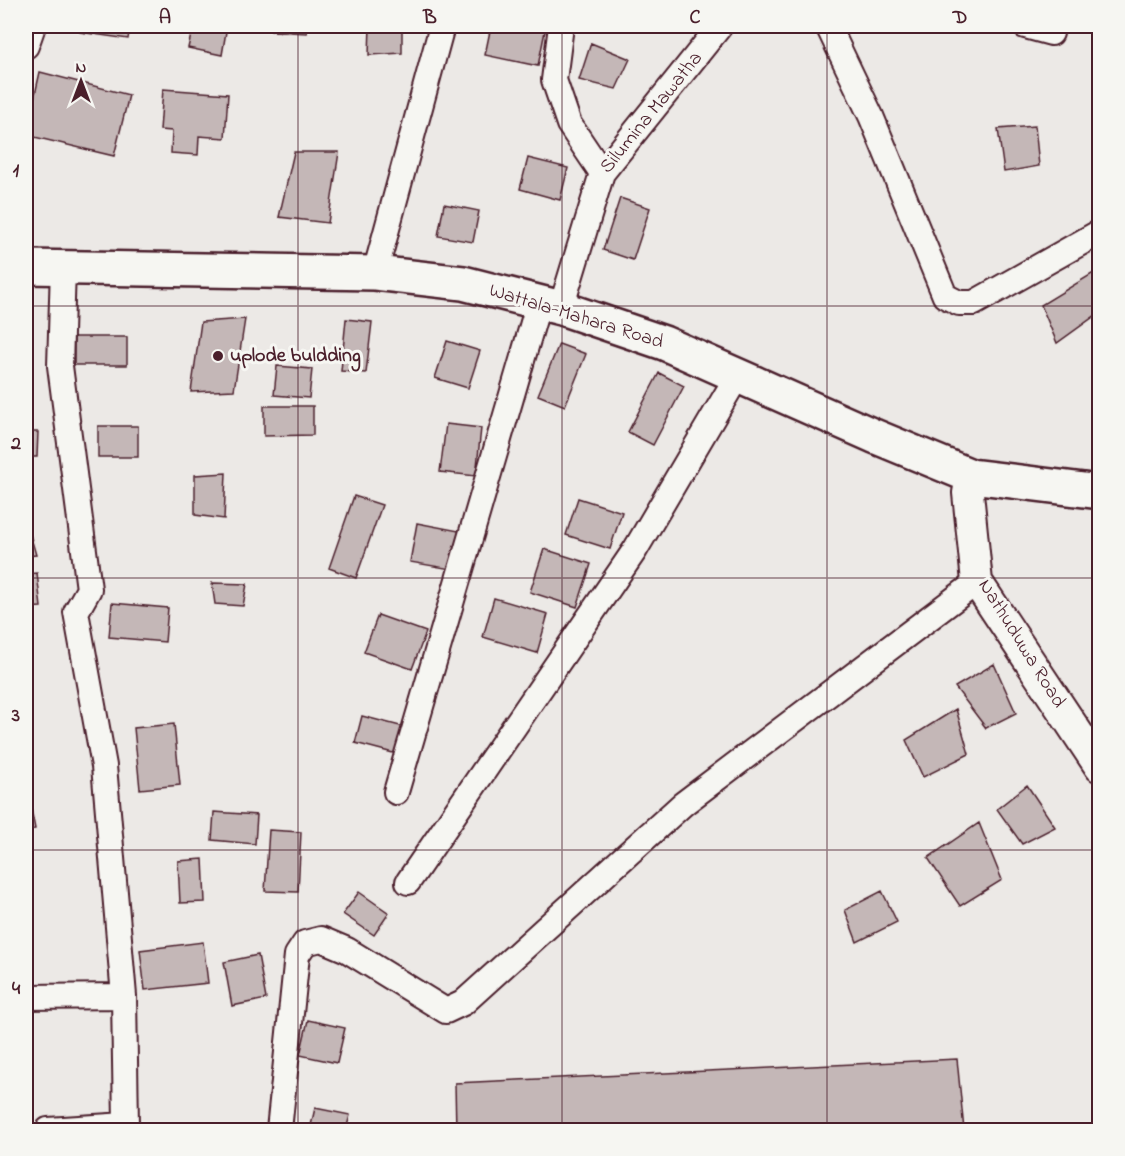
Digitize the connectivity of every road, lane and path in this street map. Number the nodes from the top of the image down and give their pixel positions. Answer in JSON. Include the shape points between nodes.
{"nodes":[{"id":1,"x":33,"y":26,"type":"edge"},
{"id":2,"x":442,"y":26,"type":"edge"},
{"id":3,"x":561,"y":26,"type":"edge"},
{"id":4,"x":720,"y":26,"type":"edge"},
{"id":5,"x":828,"y":26,"type":"edge"},
{"id":6,"x":1025,"y":26,"type":"edge"},
{"id":7,"x":1051,"y":33,"type":"dead end"},
{"id":8,"x":26,"y":46,"type":"edge"},
{"id":9,"x":602,"y":173,"type":"junction"},
{"id":10,"x":1100,"y":232,"type":"edge"},
{"id":11,"x":26,"y":267,"type":"edge"},
{"id":12,"x":63,"y":267,"type":"junction"},
{"id":13,"x":375,"y":273,"type":"junction"},
{"id":14,"x":550,"y":305,"type":"junction"},
{"id":15,"x":738,"y":375,"type":"junction"},
{"id":16,"x":971,"y":476,"type":"junction"},
{"id":17,"x":1100,"y":492,"type":"edge"},
{"id":18,"x":977,"y":582,"type":"junction"},
{"id":19,"x":1100,"y":767,"type":"edge"},
{"id":20,"x":396,"y":792,"type":"dead end"},
{"id":21,"x":408,"y":882,"type":"dead end"},
{"id":22,"x":124,"y":996,"type":"junction"},
{"id":23,"x":26,"y":997,"type":"edge"},
{"id":24,"x":48,"y":1131,"type":"edge"},
{"id":25,"x":279,"y":1131,"type":"edge"}],
"edges":[{"from":1,"to":8,"type":"street"},
{"from":2,"to":13,"type":"street"},
{"from":3,"to":9,"type":"street","via":[[554,80],[569,124]]},
{"from":4,"to":9,"type":"street","name":"Silumina Mawatha"},
{"from":5,"to":10,"type":"street","via":[[871,116],[945,296],[959,303],[974,303]]},
{"from":6,"to":7,"type":"street"},
{"from":9,"to":14,"type":"street","name":"Silumina Mawatha"},
{"from":11,"to":12,"type":"main road","name":"Wattala-Mahara Road"},
{"from":12,"to":13,"type":"main road","name":"Wattala-Mahara Road"},
{"from":12,"to":22,"type":"street","via":[[60,366],[89,589],[76,612],[104,765]]},
{"from":13,"to":14,"type":"main road","name":"Wattala-Mahara Road","via":[[463,283]]},
{"from":14,"to":15,"type":"main road","name":"Wattala-Mahara Road","via":[[664,343]]},
{"from":14,"to":20,"type":"street","name":"Silumina Mawatha"},
{"from":15,"to":16,"type":"main road","name":"Wattala-Mahara Road"},
{"from":15,"to":21,"type":"street","via":[[635,550]]},
{"from":16,"to":17,"type":"main road","name":"Wattala-Mahara Road"},
{"from":16,"to":18,"type":"street","name":"Nathuduwa Road","via":[[968,493]]},
{"from":18,"to":19,"type":"street","name":"Nathuduwa Road"},
{"from":18,"to":25,"type":"street","via":[[683,804],[463,1003],[446,1011],[347,950],[321,939],[305,943],[297,955]]},
{"from":22,"to":23,"type":"street"},
{"from":22,"to":24,"type":"street","via":[[126,1125]]}]}
